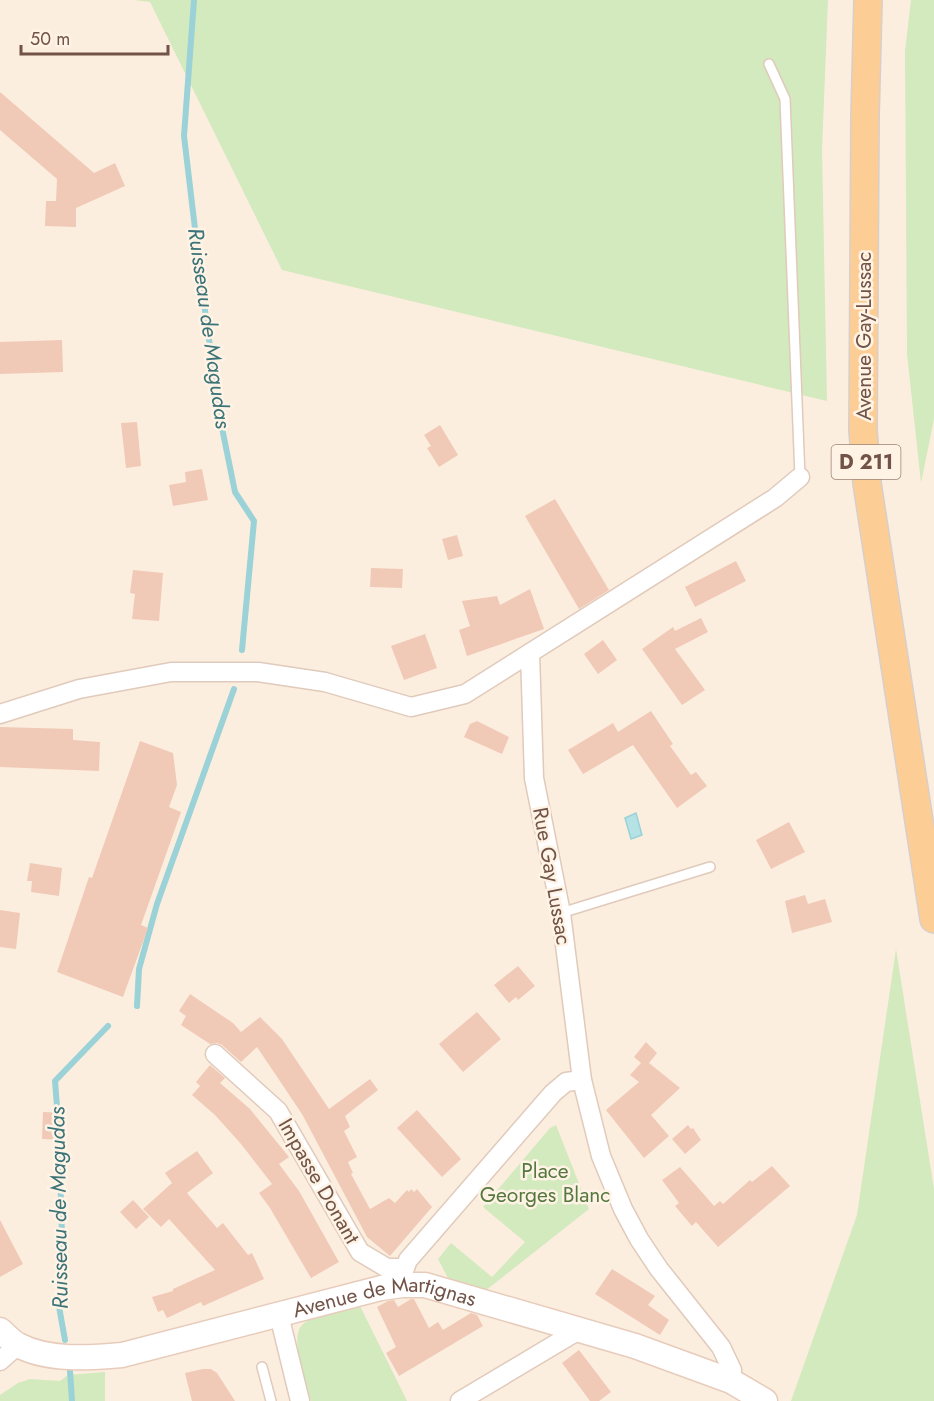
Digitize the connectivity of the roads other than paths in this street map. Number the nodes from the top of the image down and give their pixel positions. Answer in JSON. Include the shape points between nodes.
{"nodes":[{"id":1,"x":868,"y":0,"type":"edge"},
{"id":2,"x":769,"y":64,"type":"dead end"},
{"id":3,"x":800,"y":477,"type":"joint"},
{"id":4,"x":530,"y":653,"type":"junction"},
{"id":5,"x":0,"y":714,"type":"edge"},
{"id":6,"x":710,"y":867,"type":"dead end"},
{"id":7,"x":561,"y":913,"type":"junction"},
{"id":8,"x":934,"y":919,"type":"edge"},
{"id":9,"x":215,"y":1054,"type":"dead end"},
{"id":10,"x":582,"y":1080,"type":"junction"},
{"id":11,"x":403,"y":1276,"type":"junction"},
{"id":12,"x":279,"y":1315,"type":"junction"},
{"id":13,"x":0,"y":1330,"type":"edge"},
{"id":14,"x":579,"y":1330,"type":"junction"},
{"id":15,"x":9,"y":1353,"type":"edge"},
{"id":16,"x":262,"y":1367,"type":"dead end"},
{"id":17,"x":731,"y":1381,"type":"junction"},
{"id":18,"x":271,"y":1401,"type":"edge"},
{"id":19,"x":300,"y":1401,"type":"edge"},
{"id":20,"x":460,"y":1401,"type":"edge"},
{"id":21,"x":765,"y":1401,"type":"edge"}],
"edges":[{"from":1,"to":8,"type":"main road","name":"Avenue Gay-Lussac","number":"D 211","via":[[863,430],[867,483]]},
{"from":2,"to":3,"type":"lane","via":[[785,99]]},
{"from":3,"to":4,"type":"street","via":[[775,498]]},
{"from":4,"to":5,"type":"street","via":[[465,694],[411,707],[314,680],[258,672],[171,672],[79,689]]},
{"from":4,"to":7,"type":"street","name":"Rue Gay Lussac","via":[[534,778]]},
{"from":6,"to":7,"type":"lane"},
{"from":7,"to":10,"type":"street","name":"Rue Gay Lussac"},
{"from":9,"to":11,"type":"street","name":"Impasse Donant","via":[[278,1111],[360,1252]]},
{"from":10,"to":11,"type":"street","via":[[566,1082],[553,1093],[408,1260]]},
{"from":10,"to":17,"type":"street","name":"Rue Gay Lussac","via":[[601,1156],[623,1209],[658,1269],[721,1347],[732,1370]]},
{"from":11,"to":12,"type":"street","name":"Avenue de Martignas","via":[[381,1288]]},
{"from":11,"to":14,"type":"street","name":"Avenue de Martignas"},
{"from":12,"to":15,"type":"street","name":"Avenue de Martignas","via":[[122,1355],[82,1359]]},
{"from":12,"to":19,"type":"street"},
{"from":13,"to":15,"type":"street","name":"Avenue de Martignas"},
{"from":14,"to":17,"type":"street","name":"Avenue de Martignas"},
{"from":14,"to":20,"type":"street"},
{"from":16,"to":18,"type":"lane"},
{"from":17,"to":21,"type":"street","name":"Avenue de Martignas"}]}
